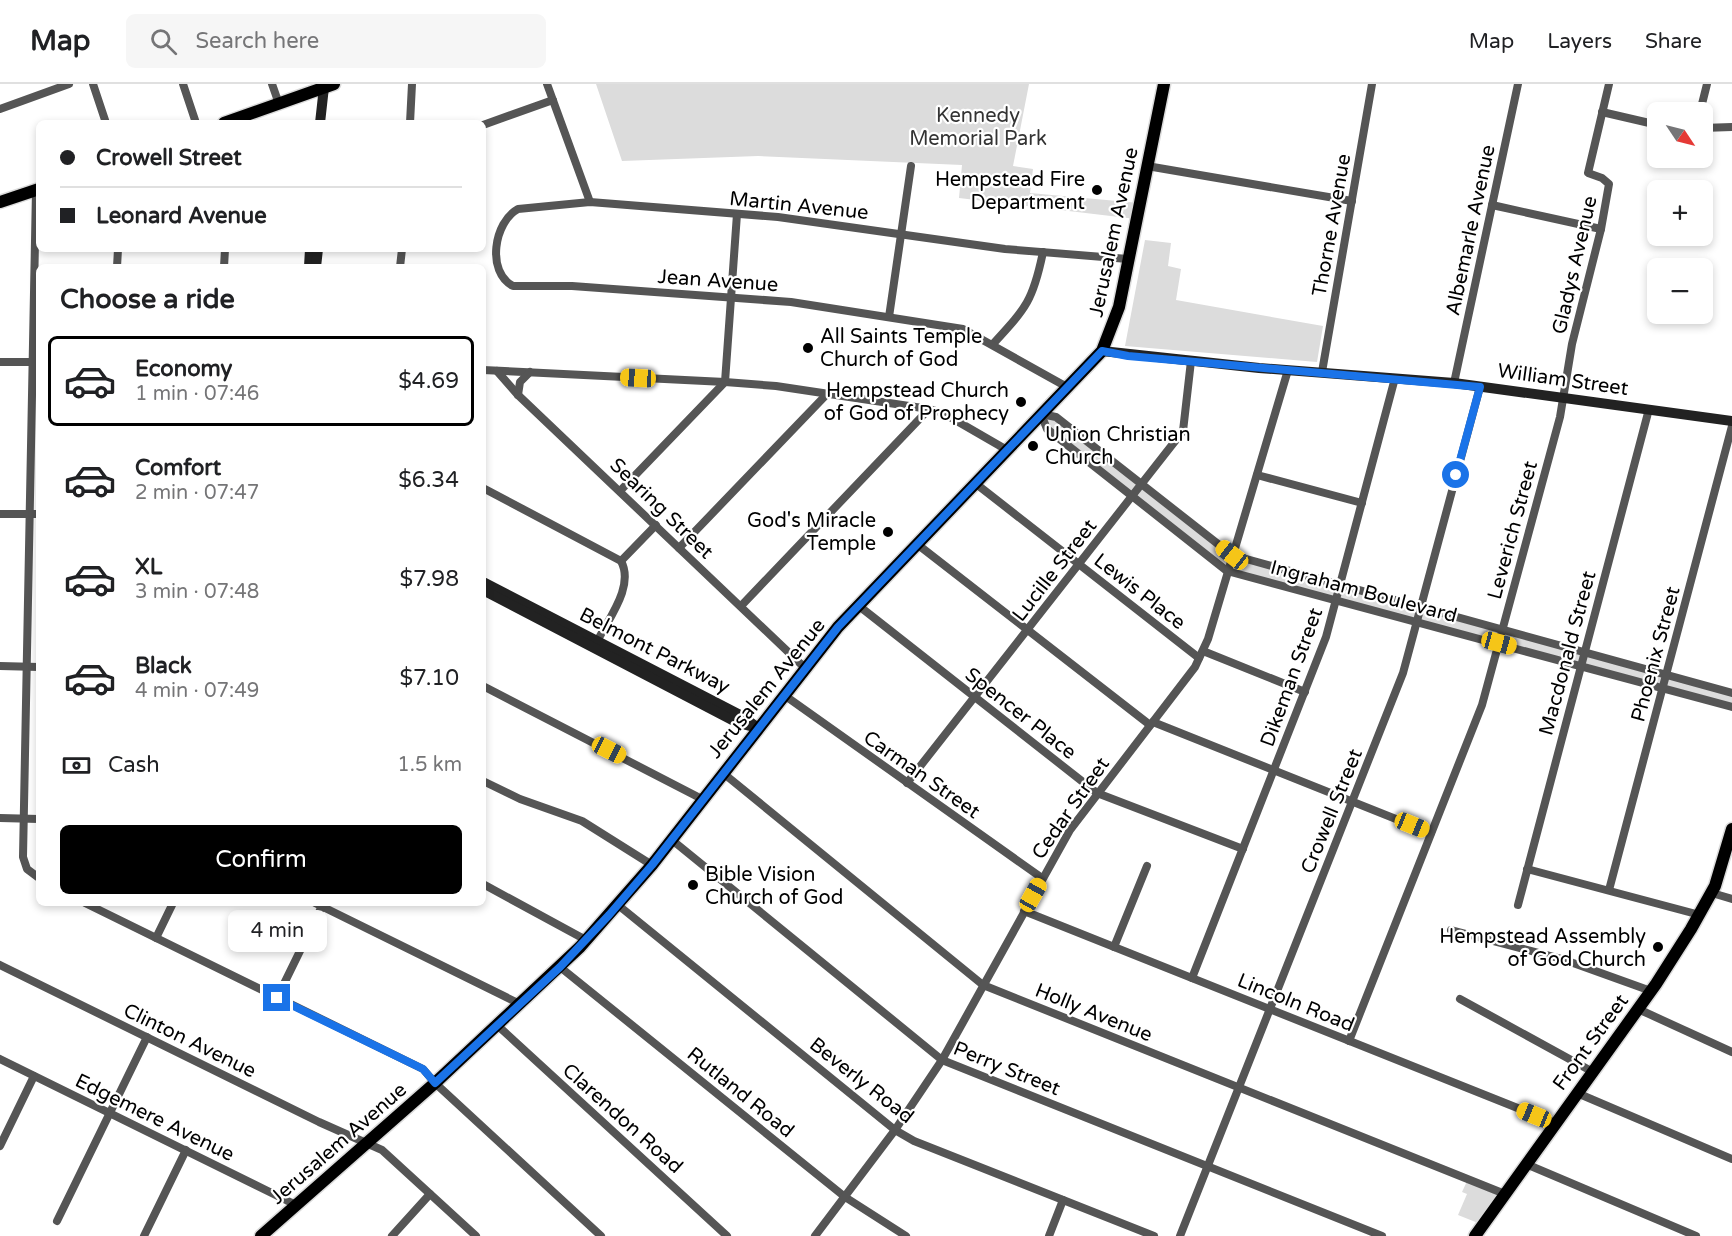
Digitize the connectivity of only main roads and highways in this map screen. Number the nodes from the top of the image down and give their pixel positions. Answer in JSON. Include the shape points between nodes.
{"nodes":[{"id":1,"x":1164,"y":84,"type":"edge"},
{"id":2,"x":329,"y":86,"type":"edge"},
{"id":3,"x":235,"y":120,"type":"edge"},
{"id":4,"x":36,"y":189,"type":"edge"},
{"id":5,"x":0,"y":202,"type":"edge"},
{"id":6,"x":1732,"y":829,"type":"edge"},
{"id":7,"x":261,"y":1236,"type":"edge"},
{"id":8,"x":1475,"y":1236,"type":"edge"}],
"edges":[{"from":1,"to":7,"type":"main road","name":"Jerusalem Avenue","via":[[1119,307],[1102,351],[859,606],[784,695],[652,865],[586,940],[435,1083]]},
{"from":2,"to":3,"type":"main road"},
{"from":4,"to":5,"type":"main road"},
{"from":6,"to":8,"type":"main road","name":"Front Street","via":[[1712,893],[1700,915],[1651,991]]}]}
